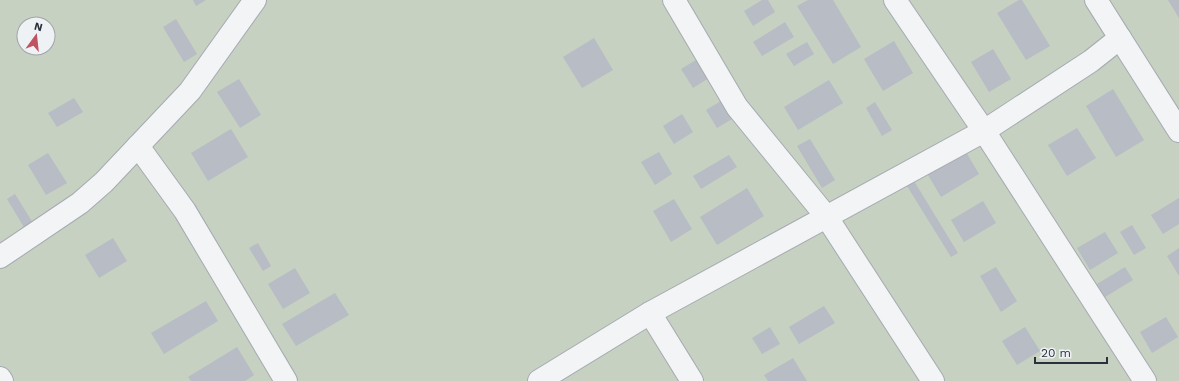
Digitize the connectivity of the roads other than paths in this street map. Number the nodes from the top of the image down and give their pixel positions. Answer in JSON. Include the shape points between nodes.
{"nodes":[{"id":1,"x":255,"y":0,"type":"edge"},
{"id":2,"x":674,"y":0,"type":"edge"},
{"id":3,"x":895,"y":0,"type":"edge"},
{"id":4,"x":1096,"y":0,"type":"edge"},
{"id":5,"x":1120,"y":38,"type":"junction"},
{"id":6,"x":984,"y":131,"type":"junction"},
{"id":7,"x":1179,"y":131,"type":"edge"},
{"id":8,"x":138,"y":146,"type":"junction"},
{"id":9,"x":826,"y":216,"type":"junction"},
{"id":10,"x":0,"y":257,"type":"edge"},
{"id":11,"x":650,"y":313,"type":"junction"},
{"id":12,"x":0,"y":378,"type":"edge"},
{"id":13,"x":2,"y":381,"type":"edge"},
{"id":14,"x":286,"y":381,"type":"edge"},
{"id":15,"x":539,"y":381,"type":"edge"},
{"id":16,"x":692,"y":381,"type":"edge"},
{"id":17,"x":933,"y":381,"type":"edge"},
{"id":18,"x":1145,"y":381,"type":"edge"}],
"edges":[{"from":1,"to":8,"type":"street","via":[[190,91]]},
{"from":2,"to":9,"type":"street","via":[[737,107]]},
{"from":3,"to":6,"type":"street"},
{"from":4,"to":5,"type":"street"},
{"from":5,"to":6,"type":"street","via":[[1091,61]]},
{"from":5,"to":7,"type":"street"},
{"from":6,"to":9,"type":"street"},
{"from":6,"to":18,"type":"street"},
{"from":8,"to":10,"type":"street","via":[[80,203]]},
{"from":8,"to":14,"type":"street","via":[[184,211]]},
{"from":9,"to":11,"type":"street"},
{"from":9,"to":17,"type":"street"},
{"from":11,"to":15,"type":"street"},
{"from":11,"to":16,"type":"street"},
{"from":12,"to":13,"type":"street"}]}
